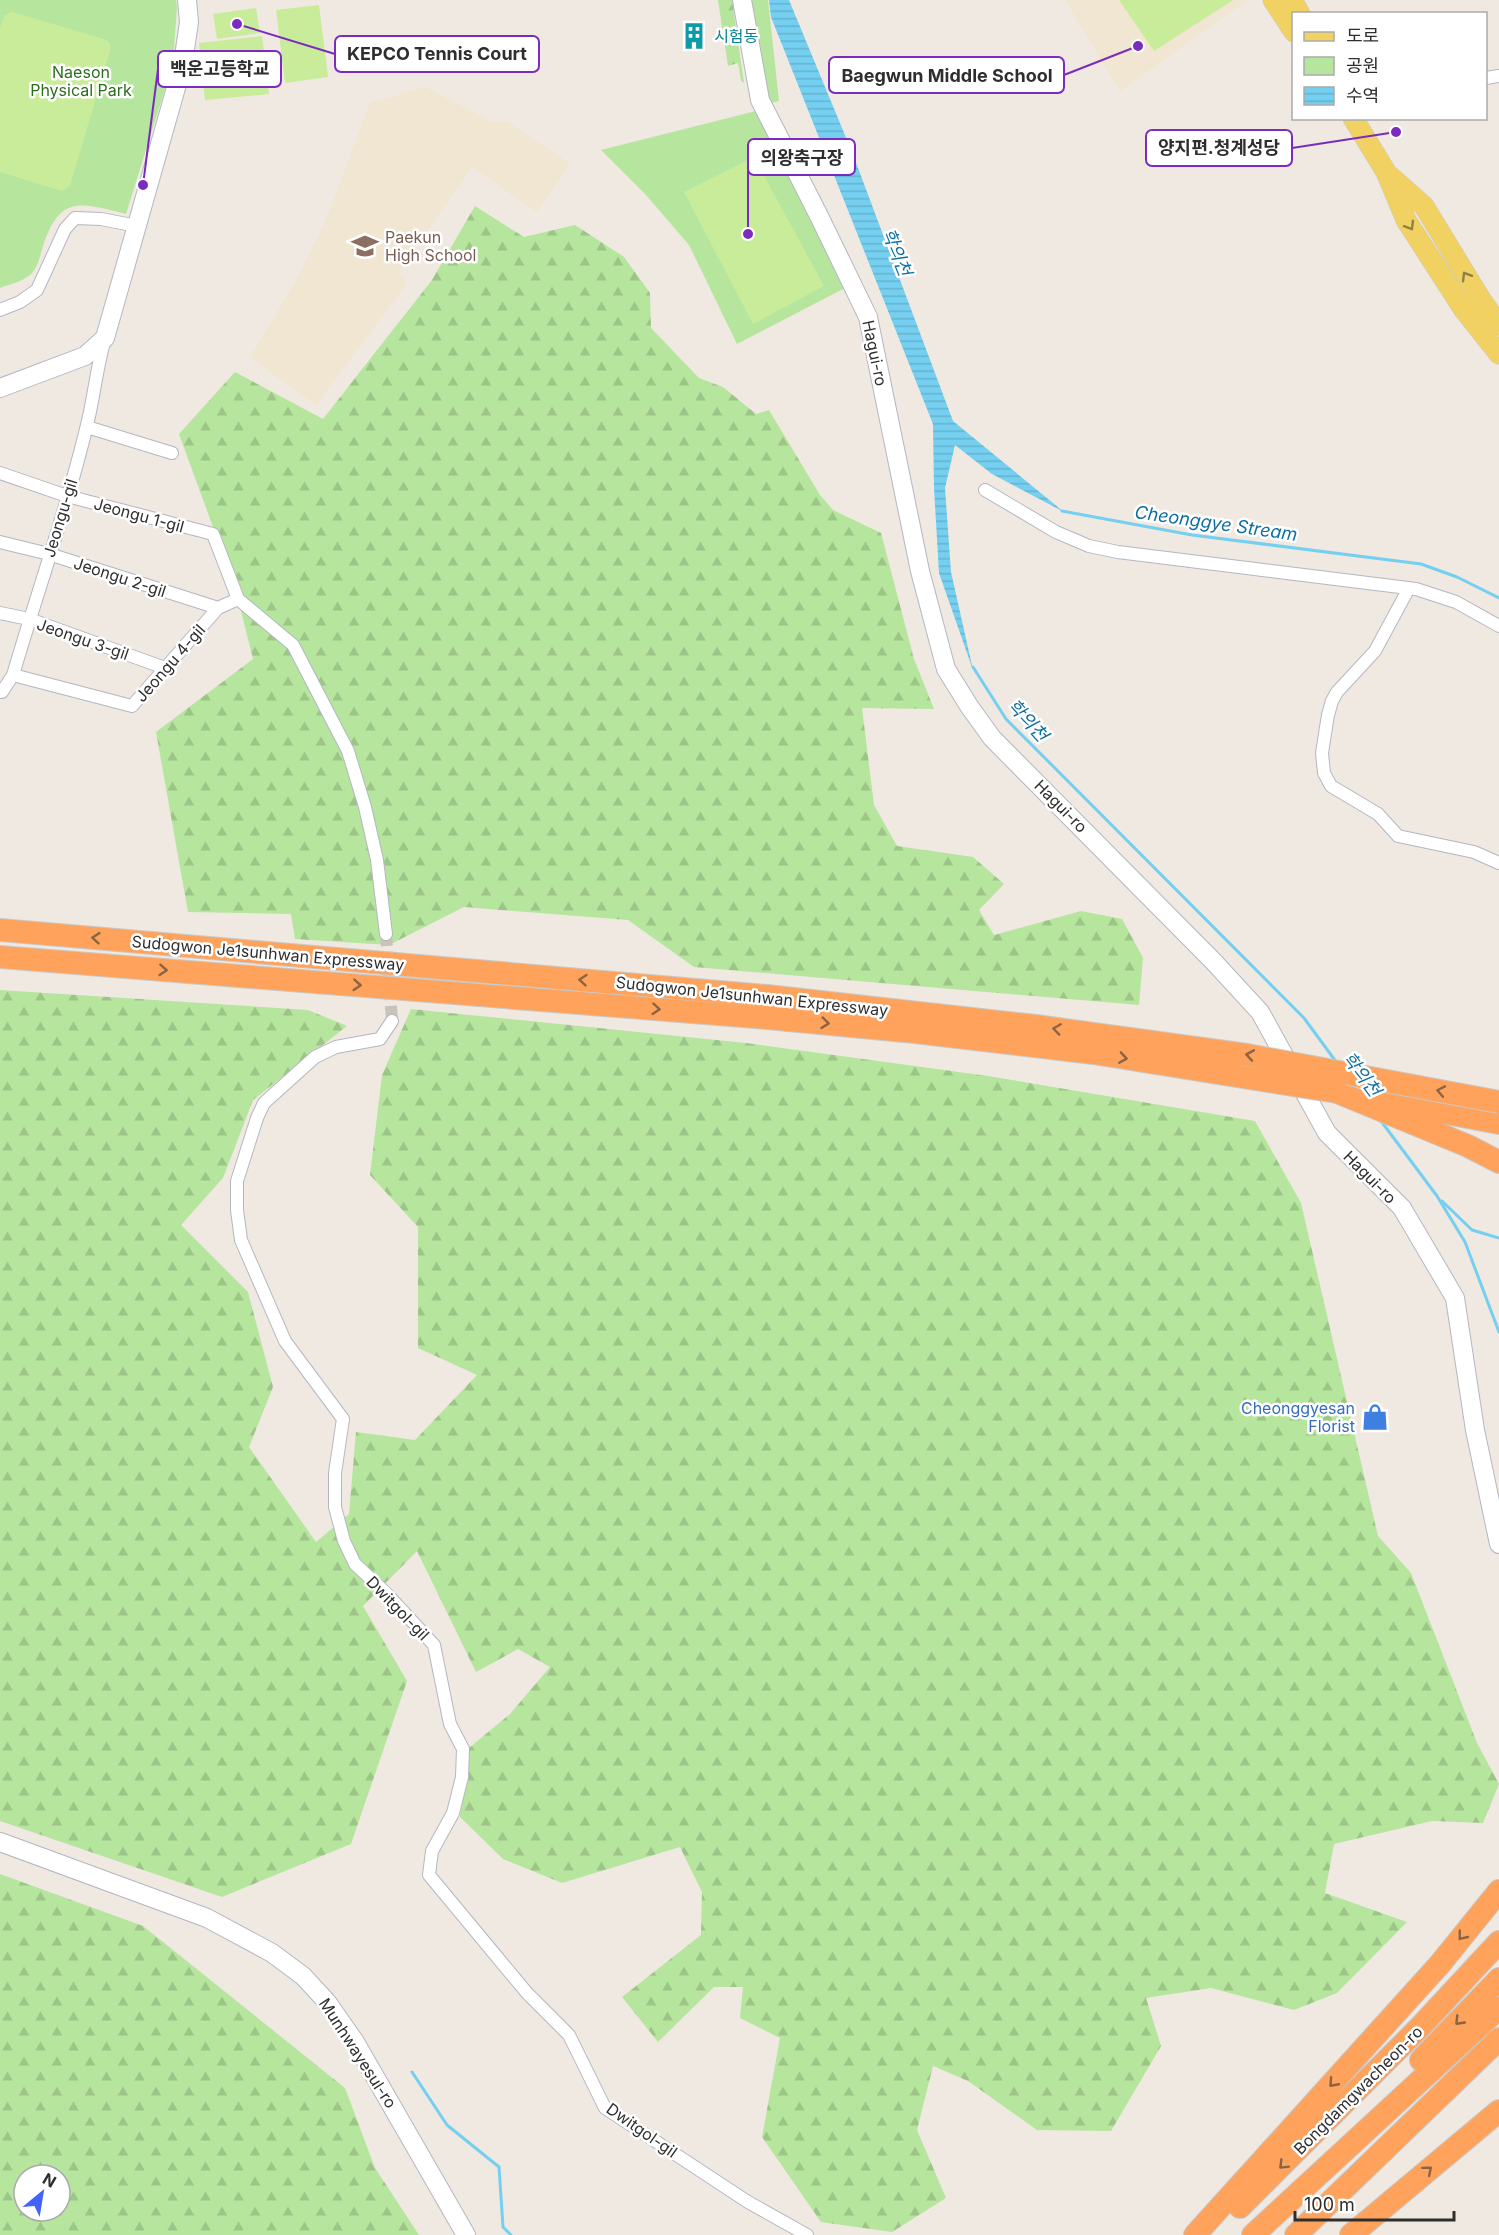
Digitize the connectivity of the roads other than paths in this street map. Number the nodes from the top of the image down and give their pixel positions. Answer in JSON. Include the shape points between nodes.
{"nodes":[{"id":1,"x":187,"y":0,"type":"edge"},
{"id":2,"x":742,"y":0,"type":"edge"},
{"id":3,"x":1273,"y":0,"type":"edge"},
{"id":4,"x":1292,"y":30,"type":"edge"},
{"id":5,"x":1354,"y":120,"type":"edge"},
{"id":6,"x":1386,"y":172,"type":"junction"},
{"id":7,"x":137,"y":226,"type":"junction"},
{"id":8,"x":0,"y":310,"type":"edge"},
{"id":9,"x":1499,"y":325,"type":"edge"},
{"id":10,"x":105,"y":339,"type":"junction"},
{"id":11,"x":1499,"y":354,"type":"edge"},
{"id":12,"x":0,"y":388,"type":"edge"},
{"id":13,"x":87,"y":427,"type":"junction"},
{"id":14,"x":172,"y":453,"type":"dead end"},
{"id":15,"x":0,"y":473,"type":"edge"},
{"id":16,"x":985,"y":490,"type":"dead end"},
{"id":17,"x":67,"y":496,"type":"junction"},
{"id":18,"x":0,"y":542,"type":"edge"},
{"id":19,"x":49,"y":554,"type":"junction"},
{"id":20,"x":1409,"y":588,"type":"junction"},
{"id":21,"x":238,"y":599,"type":"junction"},
{"id":22,"x":218,"y":608,"type":"junction"},
{"id":23,"x":0,"y":613,"type":"edge"},
{"id":24,"x":29,"y":619,"type":"junction"},
{"id":25,"x":1499,"y":626,"type":"edge"},
{"id":26,"x":165,"y":668,"type":"junction"},
{"id":27,"x":13,"y":675,"type":"junction"},
{"id":28,"x":0,"y":692,"type":"edge"},
{"id":29,"x":1499,"y":863,"type":"edge"},
{"id":30,"x":0,"y":930,"type":"edge"},
{"id":31,"x":386,"y":934,"type":"tunnel mouth"},
{"id":32,"x":0,"y":957,"type":"edge"},
{"id":33,"x":767,"y":1007,"type":"junction"},
{"id":34,"x":392,"y":1021,"type":"dead end"},
{"id":35,"x":1337,"y":1092,"type":"junction"},
{"id":36,"x":1499,"y":1101,"type":"edge"},
{"id":37,"x":1499,"y":1123,"type":"edge"},
{"id":38,"x":1499,"y":1162,"type":"edge"},
{"id":39,"x":1499,"y":1544,"type":"edge"},
{"id":40,"x":0,"y":1842,"type":"edge"},
{"id":41,"x":1499,"y":1891,"type":"edge"},
{"id":42,"x":1499,"y":1942,"type":"edge"},
{"id":43,"x":1499,"y":1979,"type":"edge"},
{"id":44,"x":1499,"y":2008,"type":"edge"},
{"id":45,"x":1499,"y":2039,"type":"edge"},
{"id":46,"x":1499,"y":2060,"type":"edge"},
{"id":47,"x":1499,"y":2111,"type":"edge"},
{"id":48,"x":1334,"y":2198,"type":"junction"},
{"id":49,"x":1282,"y":2207,"type":"junction"},
{"id":50,"x":466,"y":2235,"type":"edge"},
{"id":51,"x":807,"y":2235,"type":"edge"},
{"id":52,"x":1195,"y":2235,"type":"edge"},
{"id":53,"x":1214,"y":2235,"type":"edge"},
{"id":54,"x":1253,"y":2235,"type":"edge"},
{"id":55,"x":1296,"y":2235,"type":"edge"},
{"id":56,"x":1351,"y":2235,"type":"edge"}],
"edges":[{"from":1,"to":7,"type":"street","via":[[189,22],[183,63]]},
{"from":2,"to":39,"type":"street","name":"Hagui-ro","via":[[760,100],[868,317],[920,571],[946,669],[992,738],[1260,1012],[1327,1133],[1402,1208],[1455,1298],[1475,1430]]},
{"from":3,"to":4,"type":"main road"},
{"from":5,"to":6,"type":"main road"},
{"from":9,"to":6,"type":"main road","one_way":true,"via":[[1424,206]]},
{"from":6,"to":11,"type":"main road","one_way":true,"via":[[1406,220],[1464,310]]},
{"from":7,"to":8,"type":"street","via":[[75,218],[65,229],[37,290]]},
{"from":7,"to":10,"type":"street"},
{"from":10,"to":12,"type":"street","via":[[85,356]]},
{"from":10,"to":13,"type":"street","name":"Jeongu-gil"},
{"from":13,"to":14,"type":"street"},
{"from":13,"to":17,"type":"street","name":"Jeongu-gil"},
{"from":15,"to":17,"type":"street","name":"Jeongu 1-gil"},
{"from":16,"to":20,"type":"street","via":[[1056,532],[1089,546]]},
{"from":17,"to":19,"type":"street","name":"Jeongu-gil"},
{"from":17,"to":21,"type":"street","name":"Jeongu 1-gil","via":[[213,534]]},
{"from":18,"to":19,"type":"street","name":"Jeongu 2-gil"},
{"from":19,"to":22,"type":"street","name":"Jeongu 2-gil"},
{"from":19,"to":24,"type":"street","name":"Jeongu-gil"},
{"from":20,"to":25,"type":"street","via":[[1456,602]]},
{"from":20,"to":29,"type":"street","via":[[1375,651],[1332,701],[1322,753],[1324,773],[1331,786],[1378,814],[1398,836],[1474,852]]},
{"from":21,"to":22,"type":"street"},
{"from":21,"to":31,"type":"street","via":[[293,645],[348,752],[377,860]]},
{"from":22,"to":26,"type":"street","name":"Jeongu 4-gil"},
{"from":23,"to":24,"type":"street","name":"Jeongu 3-gil"},
{"from":24,"to":26,"type":"street","name":"Jeongu 3-gil"},
{"from":24,"to":27,"type":"street","name":"Jeongu-gil"},
{"from":26,"to":27,"type":"street","name":"Jeongu 4-gil","via":[[132,706]]},
{"from":27,"to":28,"type":"street","name":"Jeongu-gil"},
{"from":33,"to":30,"type":"highway","name":"Sudogwon Je1sunhwan Expressway","one_way":true},
{"from":32,"to":33,"type":"highway","name":"Sudogwon Je1sunhwan Expressway","one_way":true},
{"from":33,"to":35,"type":"highway","name":"Sudogwon Je1sunhwan Expressway","one_way":true,"bridge":true},
{"from":36,"to":33,"type":"highway","name":"Sudogwon Je1sunhwan Expressway","one_way":true,"bridge":true,"via":[[1247,1055],[1036,1026]]},
{"from":34,"to":51,"type":"street","name":"Dwitgol-gil","via":[[380,1039],[336,1047],[315,1057],[264,1103],[237,1181],[237,1210],[241,1240],[285,1341],[343,1419],[335,1473],[335,1508],[344,1541],[355,1564],[434,1646],[450,1724],[463,1749],[462,1777],[453,1813],[432,1851],[429,1875],[527,1993],[569,2036],[605,2108],[748,2202]]},
{"from":35,"to":37,"type":"highway","name":"Sudogwon Je1sunhwan Expressway"},
{"from":35,"to":38,"type":"highway"},
{"from":40,"to":50,"type":"street","name":"Munhwayesul-ro","via":[[207,1918],[273,1953],[303,1976],[355,2042]]},
{"from":41,"to":52,"type":"highway","one_way":true,"via":[[1440,1964]]},
{"from":42,"to":53,"type":"highway","name":"Bongdamgwacheon-ro","one_way":true},
{"from":43,"to":49,"type":"highway","one_way":true},
{"from":44,"to":49,"type":"highway","name":"Bongdamgwacheon-ro"},
{"from":45,"to":48,"type":"highway"},
{"from":46,"to":48,"type":"highway"},
{"from":56,"to":47,"type":"highway","one_way":true},
{"from":48,"to":55,"type":"highway"},
{"from":49,"to":54,"type":"highway","name":"Bongdamgwacheon-ro"}]}
